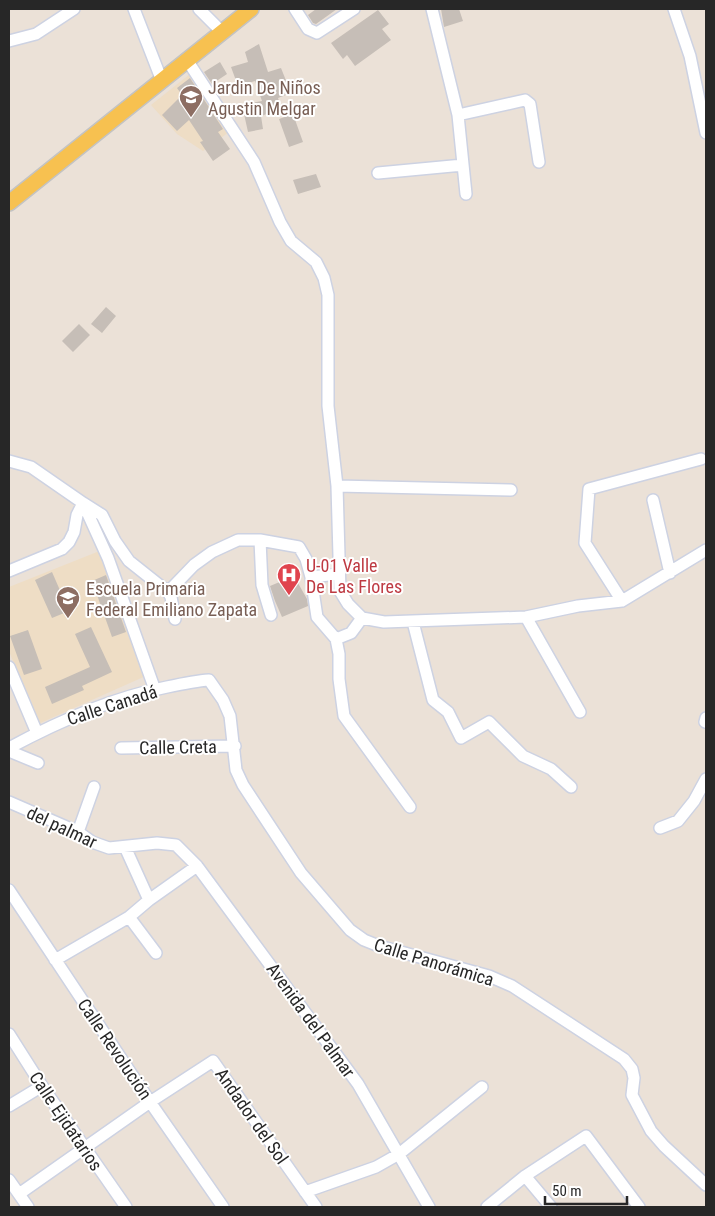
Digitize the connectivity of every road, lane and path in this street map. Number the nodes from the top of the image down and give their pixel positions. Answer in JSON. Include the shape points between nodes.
{"nodes":[{"id":1,"x":74,"y":9,"type":"edge"},
{"id":2,"x":134,"y":9,"type":"edge"},
{"id":3,"x":200,"y":9,"type":"edge"},
{"id":4,"x":251,"y":9,"type":"edge"},
{"id":5,"x":295,"y":9,"type":"edge"},
{"id":6,"x":354,"y":9,"type":"edge"},
{"id":7,"x":432,"y":9,"type":"edge"},
{"id":8,"x":674,"y":9,"type":"edge"},
{"id":9,"x":222,"y":32,"type":"junction"},
{"id":10,"x":9,"y":41,"type":"edge"},
{"id":11,"x":187,"y":60,"type":"junction"},
{"id":12,"x":162,"y":81,"type":"junction"},
{"id":13,"x":458,"y":116,"type":"junction"},
{"id":14,"x":706,"y":131,"type":"edge"},
{"id":15,"x":539,"y":162,"type":"dead end"},
{"id":16,"x":464,"y":165,"type":"junction"},
{"id":17,"x":378,"y":173,"type":"dead end"},
{"id":18,"x":466,"y":194,"type":"dead end"},
{"id":19,"x":9,"y":203,"type":"edge"},
{"id":20,"x":700,"y":459,"type":"dead end"},
{"id":21,"x":9,"y":461,"type":"edge"},
{"id":22,"x":336,"y":486,"type":"junction"},
{"id":23,"x":510,"y":490,"type":"dead end"},
{"id":24,"x":653,"y":500,"type":"dead end"},
{"id":25,"x":83,"y":503,"type":"junction"},
{"id":26,"x":260,"y":540,"type":"junction"},
{"id":27,"x":706,"y":550,"type":"edge"},
{"id":28,"x":9,"y":571,"type":"edge"},
{"id":29,"x":670,"y":573,"type":"junction"},
{"id":30,"x":338,"y":574,"type":"junction"},
{"id":31,"x":311,"y":577,"type":"junction"},
{"id":32,"x":168,"y":592,"type":"junction"},
{"id":33,"x":622,"y":601,"type":"junction"},
{"id":34,"x":271,"y":615,"type":"dead end"},
{"id":35,"x":526,"y":617,"type":"junction"},
{"id":36,"x":362,"y":618,"type":"junction"},
{"id":37,"x":175,"y":619,"type":"dead end"},
{"id":38,"x":413,"y":622,"type":"junction"},
{"id":39,"x":336,"y":639,"type":"junction"},
{"id":40,"x":9,"y":667,"type":"edge"},
{"id":41,"x":156,"y":690,"type":"junction"},
{"id":42,"x":216,"y":690,"type":"joint"},
{"id":43,"x":580,"y":712,"type":"dead end"},
{"id":44,"x":37,"y":733,"type":"junction"},
{"id":45,"x":235,"y":746,"type":"junction"},
{"id":46,"x":121,"y":748,"type":"dead end"},
{"id":47,"x":9,"y":749,"type":"edge"},
{"id":48,"x":38,"y":763,"type":"dead end"},
{"id":49,"x":706,"y":778,"type":"edge"},
{"id":50,"x":94,"y":787,"type":"dead end"},
{"id":51,"x":571,"y":787,"type":"dead end"},
{"id":52,"x":9,"y":802,"type":"edge"},
{"id":53,"x":410,"y":807,"type":"dead end"},
{"id":54,"x":660,"y":828,"type":"dead end"},
{"id":55,"x":78,"y":832,"type":"junction"},
{"id":56,"x":176,"y":845,"type":"joint"},
{"id":57,"x":125,"y":847,"type":"junction"},
{"id":58,"x":197,"y":866,"type":"junction"},
{"id":59,"x":9,"y":890,"type":"edge"},
{"id":60,"x":149,"y":900,"type":"junction"},
{"id":61,"x":129,"y":917,"type":"junction"},
{"id":62,"x":156,"y":953,"type":"dead end"},
{"id":63,"x":55,"y":960,"type":"junction"},
{"id":64,"x":9,"y":1034,"type":"edge"},
{"id":65,"x":42,"y":1086,"type":"junction"},
{"id":66,"x":482,"y":1087,"type":"dead end"},
{"id":67,"x":150,"y":1102,"type":"junction"},
{"id":68,"x":9,"y":1106,"type":"edge"},
{"id":69,"x":84,"y":1148,"type":"junction"},
{"id":70,"x":398,"y":1154,"type":"junction"},
{"id":71,"x":525,"y":1176,"type":"junction"},
{"id":72,"x":9,"y":1180,"type":"edge"},
{"id":73,"x":706,"y":1185,"type":"edge"},
{"id":74,"x":305,"y":1192,"type":"junction"},
{"id":75,"x":19,"y":1194,"type":"junction"},
{"id":76,"x":28,"y":1207,"type":"edge"},
{"id":77,"x":126,"y":1207,"type":"edge"},
{"id":78,"x":223,"y":1207,"type":"edge"},
{"id":79,"x":316,"y":1207,"type":"edge"},
{"id":80,"x":429,"y":1207,"type":"edge"},
{"id":81,"x":487,"y":1207,"type":"edge"},
{"id":82,"x":551,"y":1207,"type":"edge"},
{"id":83,"x":639,"y":1207,"type":"edge"}],
"edges":[{"from":1,"to":10,"type":"street","via":[[36,34]]},
{"from":2,"to":12,"type":"street"},
{"from":3,"to":9,"type":"street"},
{"from":4,"to":9,"type":"main road"},
{"from":5,"to":6,"type":"street","via":[[308,29],[317,33]]},
{"from":7,"to":13,"type":"street"},
{"from":8,"to":14,"type":"street","via":[[690,56]]},
{"from":9,"to":11,"type":"main road"},
{"from":11,"to":12,"type":"main road"},
{"from":11,"to":22,"type":"street","via":[[254,162],[291,241],[316,262],[324,278],[328,295],[328,406]]},
{"from":12,"to":19,"type":"main road"},
{"from":13,"to":15,"type":"street","via":[[524,100],[530,104]]},
{"from":13,"to":16,"type":"street"},
{"from":16,"to":17,"type":"street"},
{"from":16,"to":18,"type":"street"},
{"from":20,"to":33,"type":"street","via":[[589,489],[585,543]]},
{"from":21,"to":25,"type":"street","via":[[31,467]]},
{"from":22,"to":23,"type":"street"},
{"from":22,"to":30,"type":"street"},
{"from":24,"to":29,"type":"street"},
{"from":25,"to":28,"type":"street","via":[[76,515],[72,537],[62,549]]},
{"from":25,"to":32,"type":"street","via":[[102,515],[129,561]]},
{"from":25,"to":41,"type":"street","via":[[108,558]]},
{"from":26,"to":31,"type":"street","via":[[299,548]]},
{"from":26,"to":32,"type":"street","via":[[238,540],[212,552]]},
{"from":26,"to":34,"type":"street","via":[[262,585]]},
{"from":27,"to":29,"type":"street"},
{"from":29,"to":33,"type":"street"},
{"from":30,"to":31,"type":"street"},
{"from":30,"to":36,"type":"street","via":[[340,590]]},
{"from":31,"to":39,"type":"street","via":[[317,617]]},
{"from":32,"to":37,"type":"street"},
{"from":33,"to":35,"type":"street"},
{"from":35,"to":38,"type":"street"},
{"from":35,"to":43,"type":"street"},
{"from":36,"to":38,"type":"street"},
{"from":36,"to":39,"type":"street","via":[[352,633]]},
{"from":38,"to":51,"type":"street","via":[[433,700],[448,712],[461,738],[490,722],[523,756],[551,769]]},
{"from":39,"to":53,"type":"street","via":[[344,716]]},
{"from":40,"to":44,"type":"street"},
{"from":41,"to":42,"type":"street","name":"Calle Canadá","via":[[209,680]]},
{"from":41,"to":44,"type":"street","name":"Calle Canadá","via":[[89,709]]},
{"from":42,"to":45,"type":"street","name":"Calle Panorámica","via":[[230,716]]},
{"from":44,"to":47,"type":"street","name":"Calle Canadá"},
{"from":45,"to":46,"type":"street","name":"Calle Creta"},
{"from":45,"to":73,"type":"street","name":"Calle Panorámica","via":[[236,770],[243,785],[301,874],[350,930],[379,946],[489,976],[512,986],[624,1059],[634,1078],[632,1095],[651,1131]]},
{"from":47,"to":48,"type":"street"},
{"from":49,"to":54,"type":"street","via":[[694,802],[678,821]]},
{"from":50,"to":55,"type":"street"},
{"from":52,"to":55,"type":"street","name":"del palmar"},
{"from":55,"to":57,"type":"street","name":"del palmar","via":[[109,848]]},
{"from":56,"to":57,"type":"street","name":"del palmar","via":[[157,843]]},
{"from":56,"to":58,"type":"street","name":"Avenida del Palmar"},
{"from":57,"to":60,"type":"street"},
{"from":58,"to":60,"type":"street"},
{"from":58,"to":70,"type":"street","name":"Avenida del Palmar","via":[[358,1084]]},
{"from":59,"to":63,"type":"street","name":"Calle Revolución"},
{"from":60,"to":61,"type":"street"},
{"from":61,"to":62,"type":"street"},
{"from":61,"to":63,"type":"street"},
{"from":63,"to":67,"type":"street","name":"Calle Revolución"},
{"from":64,"to":65,"type":"street","name":"Calle Ejidatarios"},
{"from":65,"to":68,"type":"street"},
{"from":65,"to":69,"type":"street","name":"Calle Ejidatarios"},
{"from":66,"to":70,"type":"street"},
{"from":67,"to":69,"type":"street"},
{"from":67,"to":74,"type":"street","name":"Andador del Sol","via":[[213,1061]]},
{"from":67,"to":78,"type":"street","name":"Calle Revolución"},
{"from":69,"to":75,"type":"street"},
{"from":69,"to":77,"type":"street","name":"Calle Ejidatarios"},
{"from":70,"to":74,"type":"street","via":[[376,1166]]},
{"from":70,"to":80,"type":"street","name":"Avenida del Palmar"},
{"from":71,"to":81,"type":"street"},
{"from":71,"to":82,"type":"street"},
{"from":71,"to":83,"type":"street","via":[[586,1136]]},
{"from":72,"to":75,"type":"street"},
{"from":74,"to":79,"type":"street","name":"Andador del Sol"},
{"from":75,"to":76,"type":"street"}]}
